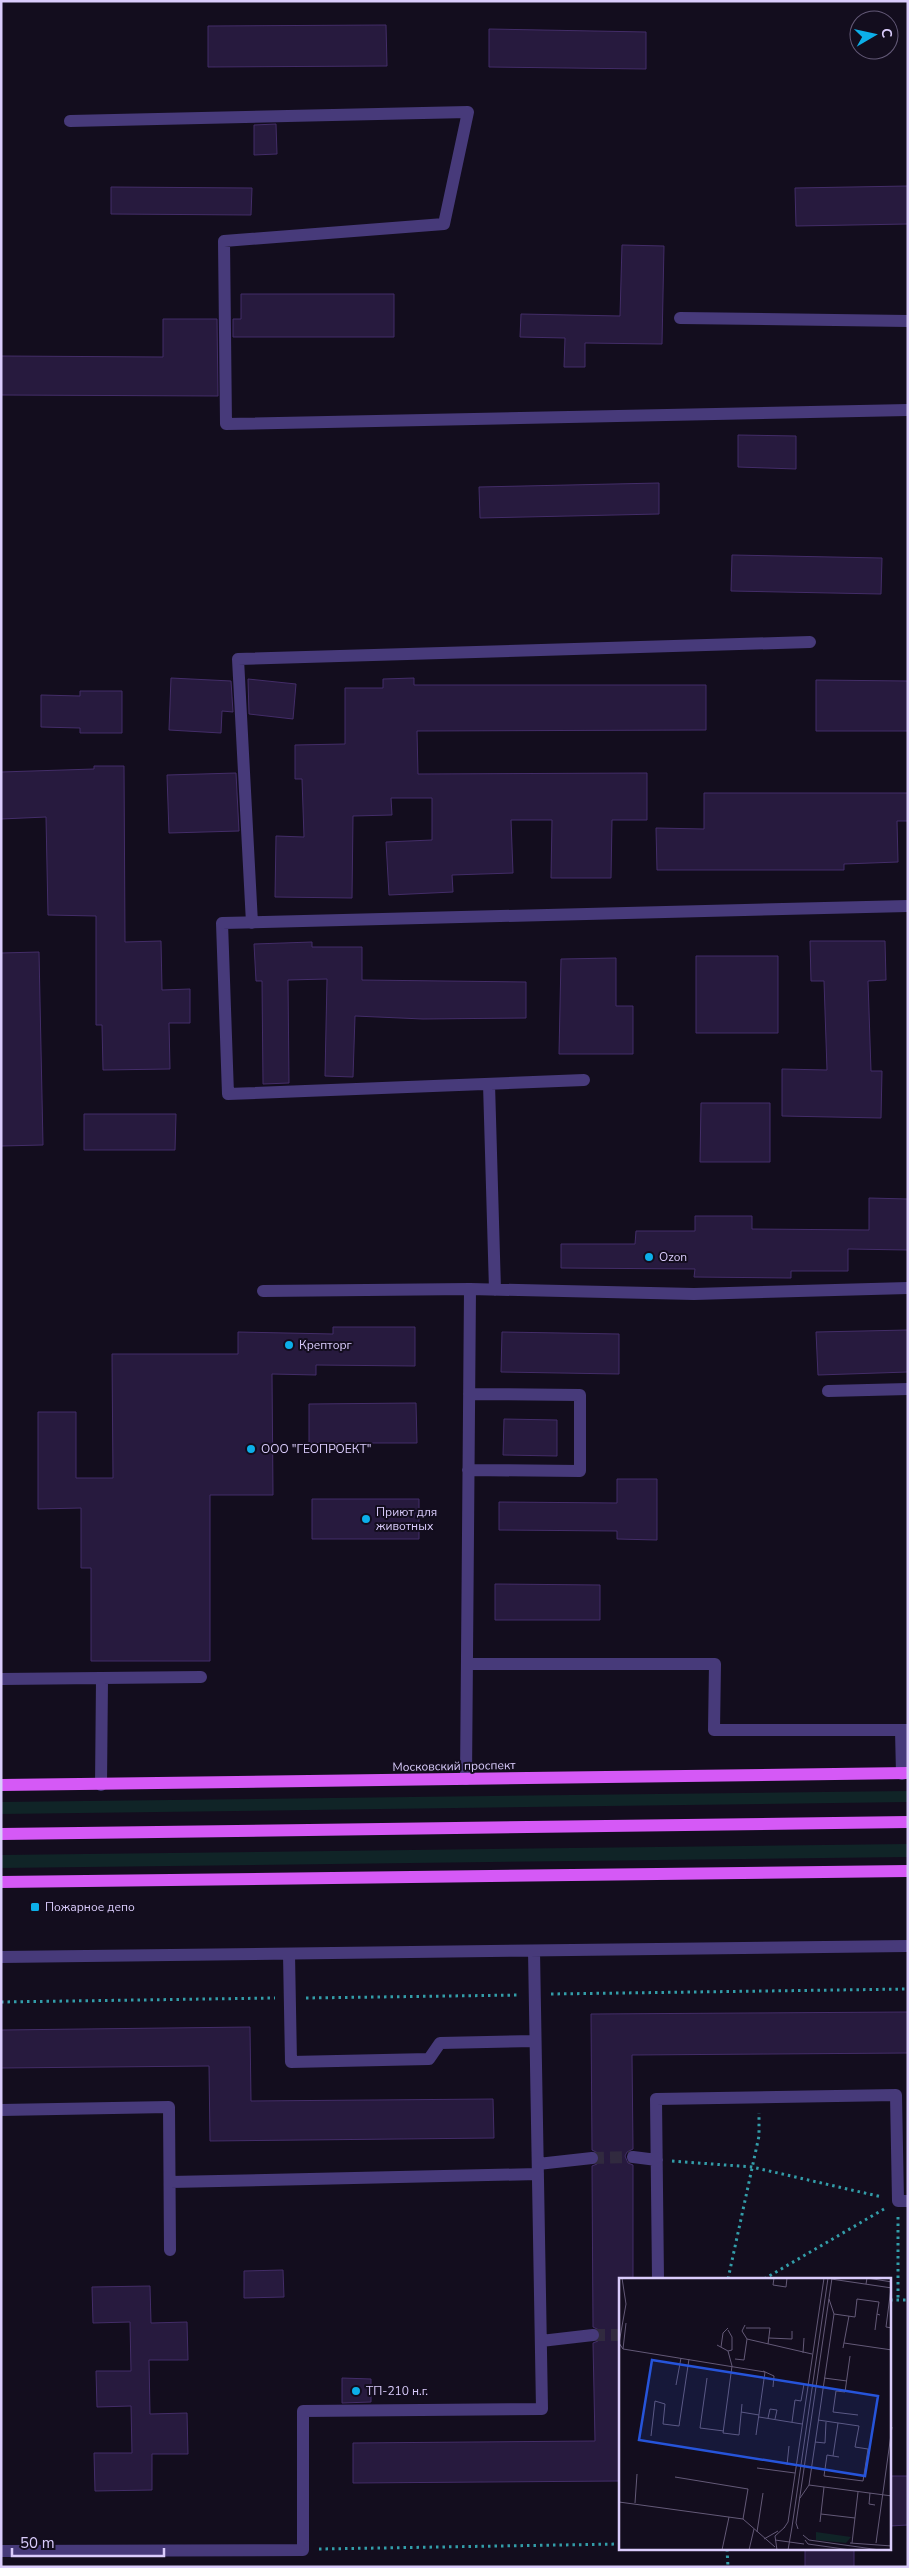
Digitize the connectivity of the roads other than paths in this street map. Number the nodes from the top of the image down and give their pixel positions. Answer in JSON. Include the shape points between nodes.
{"nodes":[{"id":1,"x":70,"y":121,"type":"dead end"},
{"id":2,"x":680,"y":318,"type":"dead end"},
{"id":3,"x":908,"y":321,"type":"edge"},
{"id":4,"x":908,"y":410,"type":"edge"},
{"id":5,"x":810,"y":642,"type":"dead end"},
{"id":6,"x":908,"y":906,"type":"edge"},
{"id":7,"x":252,"y":923,"type":"junction"},
{"id":8,"x":584,"y":1080,"type":"dead end"},
{"id":9,"x":489,"y":1084,"type":"junction"},
{"id":10,"x":908,"y":1288,"type":"edge"},
{"id":11,"x":470,"y":1290,"type":"junction"},
{"id":12,"x":495,"y":1290,"type":"junction"},
{"id":13,"x":263,"y":1292,"type":"dead end"},
{"id":14,"x":908,"y":1389,"type":"edge"},
{"id":15,"x":828,"y":1391,"type":"dead end"},
{"id":16,"x":469,"y":1394,"type":"junction"},
{"id":17,"x":468,"y":1470,"type":"junction"},
{"id":18,"x":467,"y":1664,"type":"junction"},
{"id":19,"x":201,"y":1677,"type":"dead end"},
{"id":20,"x":102,"y":1678,"type":"junction"},
{"id":21,"x":1,"y":1680,"type":"edge"},
{"id":22,"x":904,"y":1730,"type":"edge"},
{"id":23,"x":905,"y":1774,"type":"edge"},
{"id":24,"x":466,"y":1780,"type":"junction"},
{"id":25,"x":1,"y":1785,"type":"edge"},
{"id":26,"x":101,"y":1785,"type":"junction"},
{"id":27,"x":908,"y":1822,"type":"edge"},
{"id":28,"x":1,"y":1834,"type":"edge"},
{"id":29,"x":908,"y":1871,"type":"edge"},
{"id":30,"x":1,"y":1882,"type":"edge"},
{"id":31,"x":908,"y":1946,"type":"edge"},
{"id":32,"x":534,"y":1951,"type":"junction"},
{"id":33,"x":289,"y":1954,"type":"junction"},
{"id":34,"x":1,"y":1957,"type":"edge"},
{"id":35,"x":535,"y":2041,"type":"junction"},
{"id":36,"x":1,"y":2110,"type":"edge"},
{"id":37,"x":633,"y":2157,"type":"tunnel mouth"},
{"id":38,"x":592,"y":2158,"type":"tunnel mouth"},
{"id":39,"x":657,"y":2160,"type":"junction"},
{"id":40,"x":538,"y":2169,"type":"junction"},
{"id":41,"x":170,"y":2182,"type":"junction"},
{"id":42,"x":903,"y":2201,"type":"edge"},
{"id":43,"x":170,"y":2250,"type":"dead end"},
{"id":44,"x":658,"y":2278,"type":"edge"},
{"id":45,"x":593,"y":2335,"type":"tunnel mouth"},
{"id":46,"x":541,"y":2341,"type":"junction"},
{"id":47,"x":1,"y":2551,"type":"edge"}],
"edges":[{"from":1,"to":4,"type":"street","via":[[468,112],[444,224],[224,241],[226,424]]},
{"from":2,"to":3,"type":"street"},
{"from":5,"to":7,"type":"street","via":[[238,659]]},
{"from":6,"to":7,"type":"street"},
{"from":7,"to":9,"type":"street","via":[[222,923],[228,1094]]},
{"from":8,"to":9,"type":"street"},
{"from":9,"to":12,"type":"street"},
{"from":10,"to":12,"type":"street","via":[[694,1294]]},
{"from":11,"to":12,"type":"street"},
{"from":11,"to":13,"type":"street"},
{"from":11,"to":16,"type":"street"},
{"from":14,"to":15,"type":"street"},
{"from":16,"to":17,"type":"street"},
{"from":16,"to":17,"type":"street","via":[[580,1395],[580,1471]]},
{"from":17,"to":18,"type":"street"},
{"from":18,"to":22,"type":"street","via":[[715,1664],[714,1730]]},
{"from":18,"to":24,"type":"street"},
{"from":19,"to":20,"type":"street"},
{"from":20,"to":21,"type":"street"},
{"from":20,"to":26,"type":"street"},
{"from":22,"to":23,"type":"street"},
{"from":23,"to":24,"type":"main road","name":"Московский проспект"},
{"from":24,"to":26,"type":"main road","name":"Московский проспект"},
{"from":25,"to":26,"type":"main road","name":"Московский проспект"},
{"from":27,"to":28,"type":"main road"},
{"from":29,"to":30,"type":"main road"},
{"from":31,"to":32,"type":"street"},
{"from":32,"to":33,"type":"street"},
{"from":32,"to":35,"type":"street"},
{"from":33,"to":34,"type":"street"},
{"from":33,"to":35,"type":"street","via":[[291,2062],[429,2059],[440,2043]]},
{"from":35,"to":40,"type":"street"},
{"from":36,"to":41,"type":"street","via":[[168,2107]]},
{"from":37,"to":39,"type":"street"},
{"from":38,"to":40,"type":"street"},
{"from":39,"to":42,"type":"street","via":[[656,2099],[896,2095]]},
{"from":39,"to":44,"type":"street"},
{"from":40,"to":41,"type":"street"},
{"from":40,"to":46,"type":"street"},
{"from":41,"to":43,"type":"street"},
{"from":45,"to":46,"type":"street"},
{"from":46,"to":47,"type":"street","via":[[542,2409],[303,2411],[303,2550]]}]}
